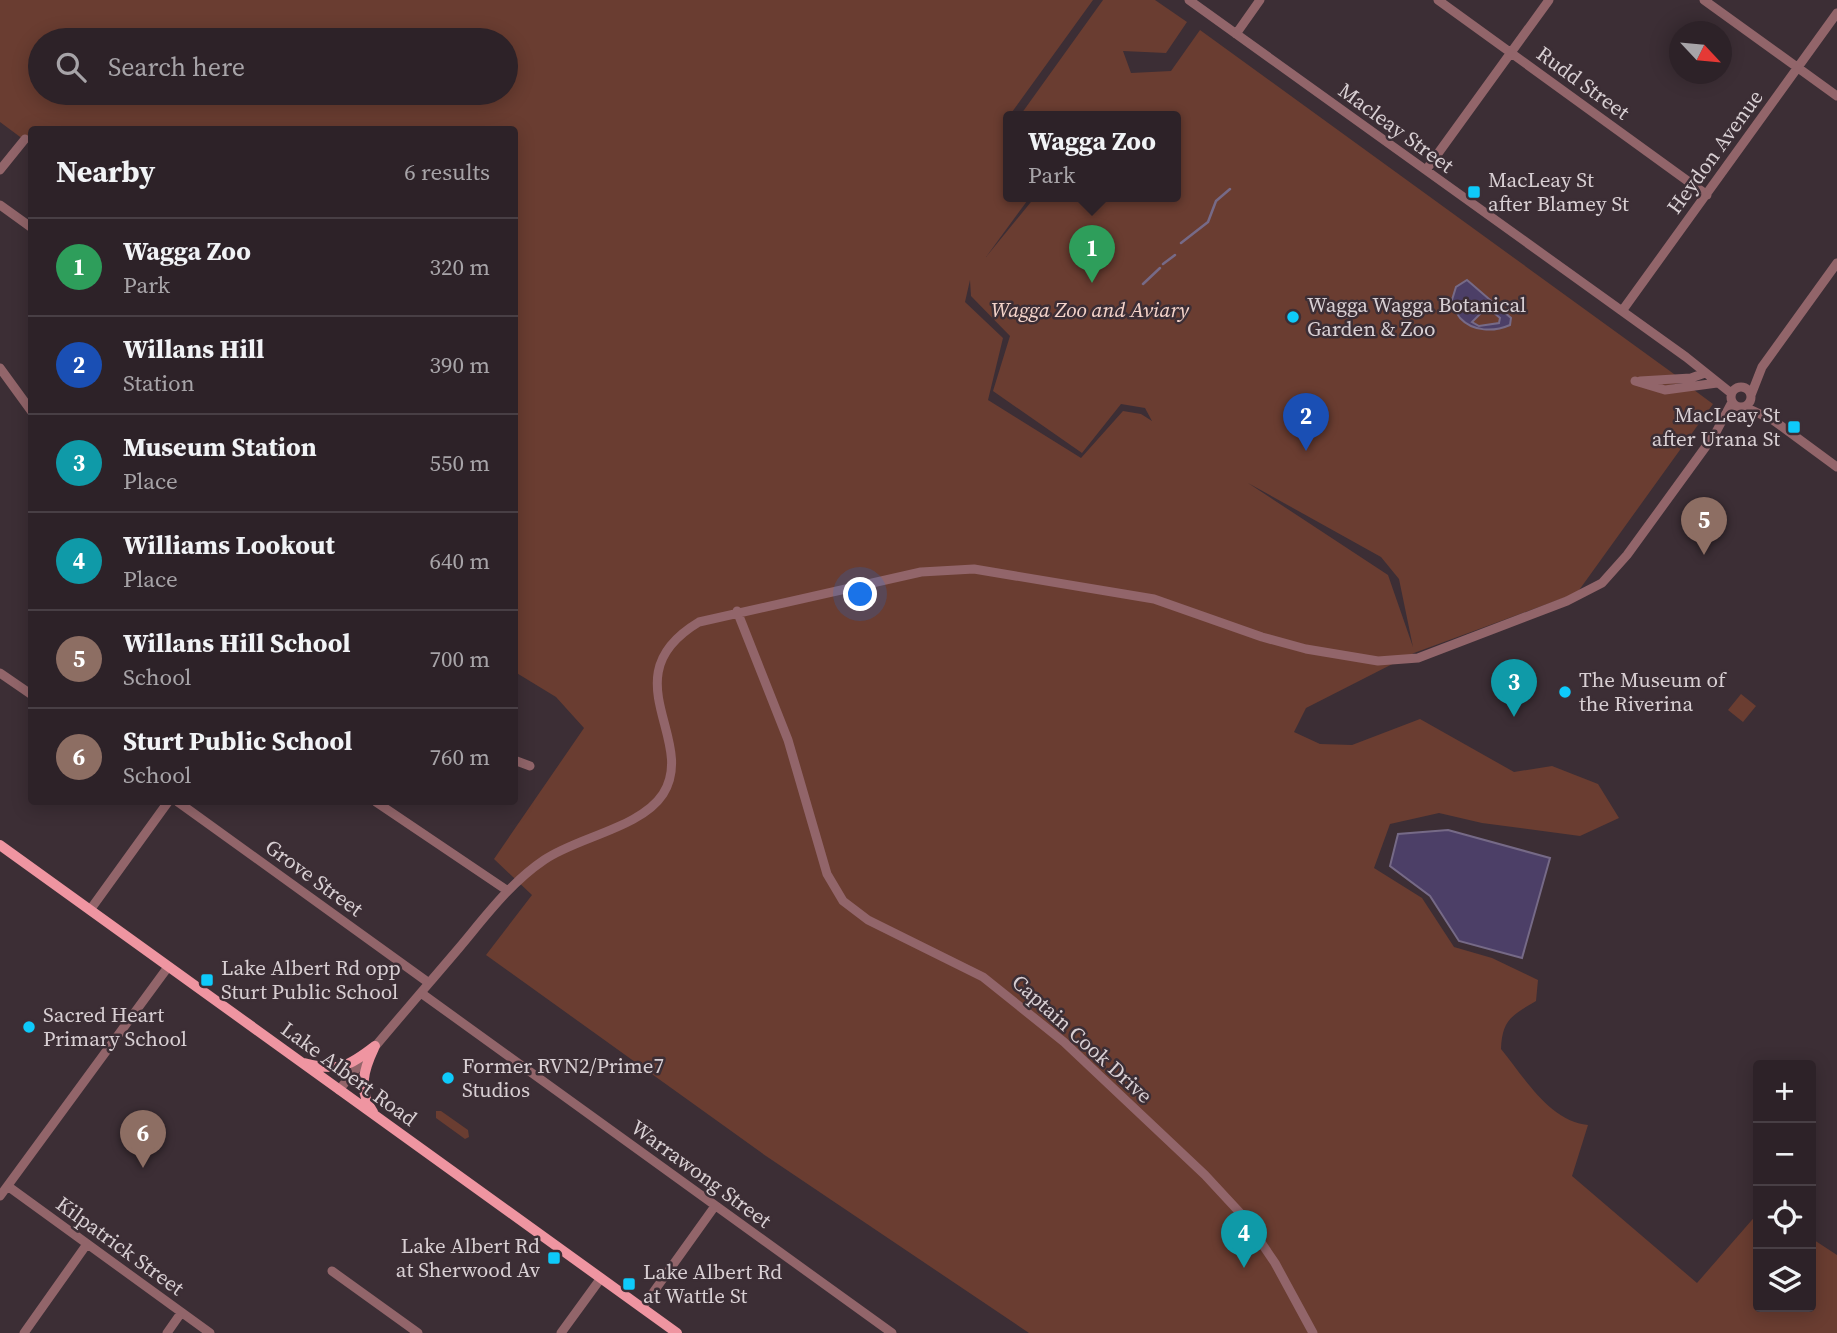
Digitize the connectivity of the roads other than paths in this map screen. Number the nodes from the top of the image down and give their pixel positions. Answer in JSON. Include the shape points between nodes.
{"nodes":[{"id":1,"x":1189,"y":0,"type":"edge"},
{"id":2,"x":1260,"y":0,"type":"edge"},
{"id":3,"x":1438,"y":0,"type":"edge"},
{"id":4,"x":1549,"y":0,"type":"edge"},
{"id":5,"x":1704,"y":0,"type":"edge"},
{"id":6,"x":1837,"y":13,"type":"edge"},
{"id":7,"x":1236,"y":33,"type":"junction"},
{"id":8,"x":1511,"y":53,"type":"junction"},
{"id":9,"x":1798,"y":68,"type":"junction"},
{"id":10,"x":1837,"y":96,"type":"edge"},
{"id":11,"x":24,"y":139,"type":"dead end"},
{"id":12,"x":0,"y":170,"type":"edge"},
{"id":13,"x":1426,"y":170,"type":"junction"},
{"id":14,"x":1707,"y":195,"type":"junction"},
{"id":15,"x":0,"y":205,"type":"edge"},
{"id":16,"x":28,"y":225,"type":"edge"},
{"id":17,"x":1837,"y":263,"type":"edge"},
{"id":18,"x":1622,"y":311,"type":"junction"},
{"id":19,"x":1686,"y":358,"type":"junction"},
{"id":20,"x":1762,"y":367,"type":"junction"},
{"id":21,"x":0,"y":368,"type":"edge"},
{"id":22,"x":1705,"y":373,"type":"junction"},
{"id":23,"x":1717,"y":383,"type":"junction"},
{"id":24,"x":1735,"y":392,"type":"junction"},
{"id":25,"x":1751,"y":396,"type":"junction"},
{"id":26,"x":28,"y":406,"type":"edge"},
{"id":27,"x":1744,"y":407,"type":"junction"},
{"id":28,"x":1773,"y":420,"type":"junction"},
{"id":29,"x":1715,"y":434,"type":"junction"},
{"id":30,"x":1837,"y":467,"type":"edge"},
{"id":31,"x":737,"y":611,"type":"junction"},
{"id":32,"x":0,"y":673,"type":"edge"},
{"id":33,"x":28,"y":692,"type":"edge"},
{"id":34,"x":518,"y":762,"type":"edge"},
{"id":35,"x":530,"y":766,"type":"dead end"},
{"id":36,"x":166,"y":805,"type":"edge"},
{"id":37,"x":182,"y":805,"type":"edge"},
{"id":38,"x":380,"y":805,"type":"edge"},
{"id":39,"x":0,"y":845,"type":"edge"},
{"id":40,"x":508,"y":891,"type":"junction"},
{"id":41,"x":90,"y":910,"type":"junction"},
{"id":42,"x":168,"y":967,"type":"junction"},
{"id":43,"x":429,"y":983,"type":"junction"},
{"id":44,"x":421,"y":993,"type":"junction"},
{"id":45,"x":375,"y":1046,"type":"junction"},
{"id":46,"x":298,"y":1061,"type":"junction"},
{"id":47,"x":339,"y":1090,"type":"junction"},
{"id":48,"x":375,"y":1115,"type":"junction"},
{"id":49,"x":9,"y":1187,"type":"junction"},
{"id":50,"x":0,"y":1196,"type":"edge"},
{"id":51,"x":715,"y":1206,"type":"junction"},
{"id":52,"x":87,"y":1244,"type":"junction"},
{"id":53,"x":332,"y":1271,"type":"dead end"},
{"id":54,"x":601,"y":1278,"type":"junction"},
{"id":55,"x":642,"y":1308,"type":"junction"},
{"id":56,"x":181,"y":1313,"type":"junction"},
{"id":57,"x":24,"y":1333,"type":"edge"},
{"id":58,"x":167,"y":1333,"type":"edge"},
{"id":59,"x":210,"y":1333,"type":"edge"},
{"id":60,"x":418,"y":1333,"type":"edge"},
{"id":61,"x":561,"y":1333,"type":"edge"},
{"id":62,"x":677,"y":1333,"type":"edge"},
{"id":63,"x":892,"y":1333,"type":"edge"},
{"id":64,"x":1313,"y":1333,"type":"edge"}],
"edges":[{"from":1,"to":7,"type":"street","name":"Macleay Street"},
{"from":2,"to":7,"type":"street"},
{"from":3,"to":8,"type":"street","name":"Rudd Street"},
{"from":4,"to":8,"type":"street"},
{"from":5,"to":9,"type":"street"},
{"from":6,"to":9,"type":"street","name":"Heydon Avenue"},
{"from":7,"to":13,"type":"street","name":"Macleay Street"},
{"from":8,"to":13,"type":"street"},
{"from":8,"to":14,"type":"street","name":"Rudd Street"},
{"from":9,"to":10,"type":"street"},
{"from":9,"to":14,"type":"street","name":"Heydon Avenue"},
{"from":11,"to":12,"type":"street"},
{"from":13,"to":18,"type":"street","name":"Macleay Street"},
{"from":14,"to":18,"type":"street","name":"Heydon Avenue"},
{"from":15,"to":16,"type":"street"},
{"from":17,"to":20,"type":"street"},
{"from":18,"to":19,"type":"street","name":"Macleay Street"},
{"from":19,"to":22,"type":"street","name":"Macleay Street"},
{"from":19,"to":24,"type":"street","name":"Macleay Street"},
{"from":20,"to":24,"type":"street"},
{"from":20,"to":25,"type":"street"},
{"from":21,"to":26,"type":"street"},
{"from":22,"to":23,"type":"street","name":"Macleay Street"},
{"from":22,"to":23,"type":"street","via":[[1635,381],[1665,390]]},
{"from":23,"to":24,"type":"street","name":"Macleay Street"},
{"from":24,"to":25,"type":"street"},
{"from":24,"to":27,"type":"street"},
{"from":24,"to":29,"type":"street"},
{"from":25,"to":27,"type":"street"},
{"from":25,"to":28,"type":"street"},
{"from":27,"to":28,"type":"street"},
{"from":27,"to":29,"type":"street"},
{"from":28,"to":30,"type":"street"},
{"from":29,"to":31,"type":"street","via":[[1602,583],[1418,658],[1378,661],[1306,649],[1154,599],[975,569],[921,572]]},
{"from":31,"to":40,"type":"street","via":[[684,631],[663,660],[656,695],[671,770],[655,804],[635,818],[545,859]]},
{"from":31,"to":64,"type":"street","name":"Captain Cook Drive","via":[[788,740],[827,874],[843,901],[868,920],[983,977],[1064,1042],[1243,1216]]},
{"from":32,"to":33,"type":"street"},
{"from":34,"to":35,"type":"street"},
{"from":36,"to":41,"type":"street"},
{"from":37,"to":43,"type":"street","name":"Grove Street"},
{"from":38,"to":40,"type":"street"},
{"from":39,"to":41,"type":"main road","name":"Lake Albert Road"},
{"from":40,"to":43,"type":"street"},
{"from":41,"to":42,"type":"main road","name":"Lake Albert Road"},
{"from":42,"to":46,"type":"main road","name":"Lake Albert Road"},
{"from":42,"to":49,"type":"street"},
{"from":43,"to":44,"type":"street"},
{"from":44,"to":45,"type":"street"},
{"from":44,"to":51,"type":"street","name":"Warrawong Street"},
{"from":45,"to":46,"type":"main road","via":[[346,1067]]},
{"from":45,"to":47,"type":"street"},
{"from":45,"to":48,"type":"main road","via":[[363,1083]]},
{"from":46,"to":47,"type":"main road","name":"Lake Albert Road"},
{"from":47,"to":48,"type":"main road","name":"Lake Albert Road"},
{"from":48,"to":54,"type":"main road","name":"Lake Albert Road"},
{"from":49,"to":50,"type":"street"},
{"from":49,"to":52,"type":"street","name":"Kilpatrick Street"},
{"from":51,"to":55,"type":"street"},
{"from":51,"to":63,"type":"street","name":"Warrawong Street"},
{"from":52,"to":56,"type":"street","name":"Kilpatrick Street"},
{"from":52,"to":57,"type":"street"},
{"from":53,"to":60,"type":"street"},
{"from":54,"to":55,"type":"main road","name":"Lake Albert Road"},
{"from":54,"to":61,"type":"street"},
{"from":55,"to":62,"type":"main road","name":"Lake Albert Road"},
{"from":56,"to":58,"type":"street"},
{"from":56,"to":59,"type":"street","name":"Kilpatrick Street"}]}
